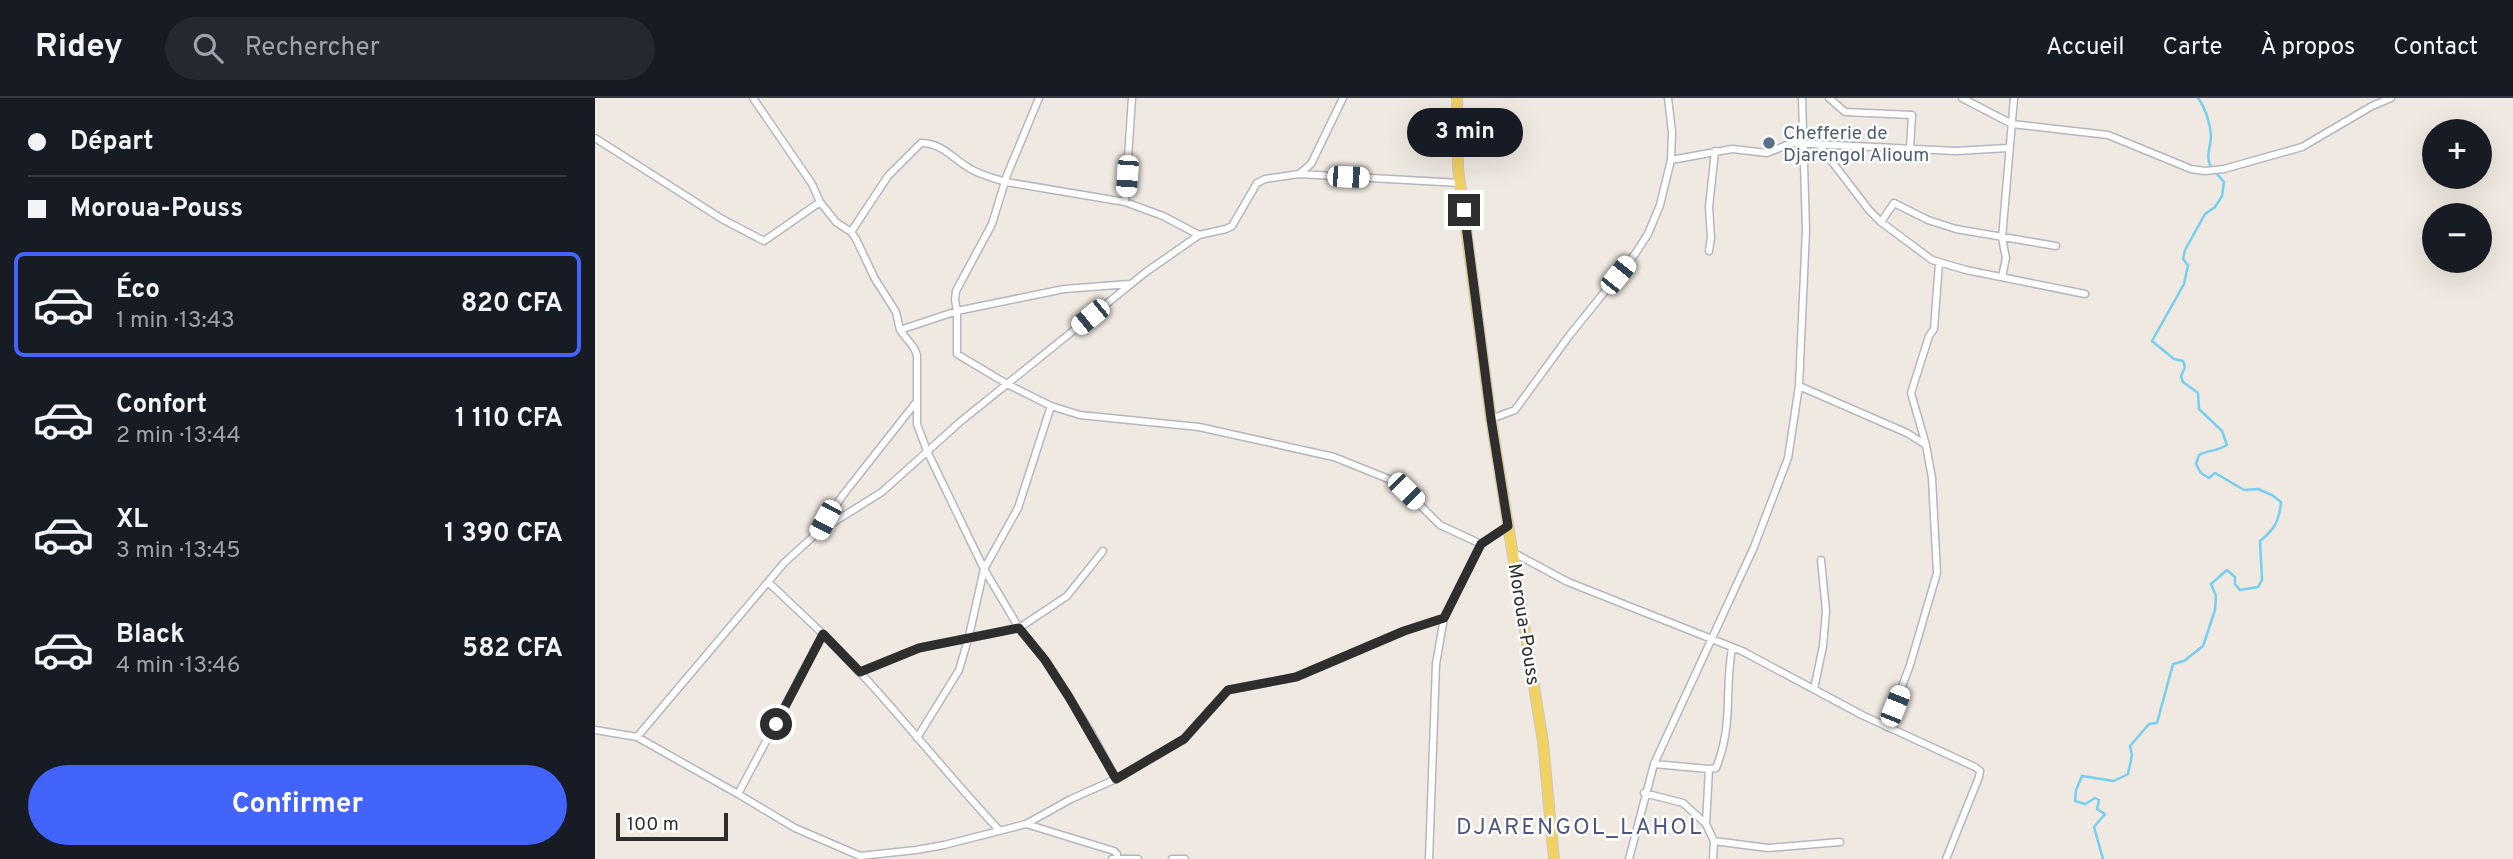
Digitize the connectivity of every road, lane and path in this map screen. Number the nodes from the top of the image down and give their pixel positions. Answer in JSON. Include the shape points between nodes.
{"nodes":[{"id":1,"x":754,"y":98,"type":"edge"},
{"id":2,"x":1039,"y":98,"type":"edge"},
{"id":3,"x":1132,"y":98,"type":"edge"},
{"id":4,"x":1343,"y":98,"type":"edge"},
{"id":5,"x":1457,"y":98,"type":"edge"},
{"id":6,"x":1668,"y":98,"type":"edge"},
{"id":7,"x":1804,"y":98,"type":"edge"},
{"id":8,"x":1829,"y":98,"type":"edge"},
{"id":9,"x":1962,"y":98,"type":"edge"},
{"id":10,"x":2014,"y":98,"type":"edge"},
{"id":11,"x":2391,"y":98,"type":"edge"},
{"id":12,"x":2013,"y":124,"type":"junction"},
{"id":13,"x":595,"y":138,"type":"edge"},
{"id":14,"x":1803,"y":144,"type":"junction"},
{"id":15,"x":1820,"y":146,"type":"junction"},
{"id":16,"x":2008,"y":148,"type":"junction"},
{"id":17,"x":1910,"y":149,"type":"junction"},
{"id":18,"x":1715,"y":151,"type":"junction"},
{"id":19,"x":1671,"y":160,"type":"junction"},
{"id":20,"x":1299,"y":174,"type":"junction"},
{"id":21,"x":1006,"y":183,"type":"junction"},
{"id":22,"x":1461,"y":183,"type":"junction"},
{"id":23,"x":820,"y":202,"type":"junction"},
{"id":24,"x":1125,"y":202,"type":"junction"},
{"id":25,"x":1881,"y":222,"type":"junction"},
{"id":26,"x":851,"y":232,"type":"junction"},
{"id":27,"x":1199,"y":234,"type":"junction"},
{"id":28,"x":2002,"y":239,"type":"junction"},
{"id":29,"x":2056,"y":246,"type":"dead end"},
{"id":30,"x":1709,"y":251,"type":"dead end"},
{"id":31,"x":1939,"y":263,"type":"junction"},
{"id":32,"x":2002,"y":277,"type":"junction"},
{"id":33,"x":1132,"y":284,"type":"junction"},
{"id":34,"x":2085,"y":294,"type":"dead end"},
{"id":35,"x":957,"y":311,"type":"junction"},
{"id":36,"x":900,"y":330,"type":"junction"},
{"id":37,"x":1007,"y":384,"type":"junction"},
{"id":38,"x":1799,"y":386,"type":"junction"},
{"id":39,"x":917,"y":401,"type":"junction"},
{"id":40,"x":1051,"y":406,"type":"junction"},
{"id":41,"x":1491,"y":419,"type":"junction"},
{"id":42,"x":1926,"y":444,"type":"junction"},
{"id":43,"x":927,"y":451,"type":"junction"},
{"id":44,"x":1508,"y":526,"type":"junction"},
{"id":45,"x":818,"y":532,"type":"junction"},
{"id":46,"x":1481,"y":544,"type":"junction"},
{"id":47,"x":1103,"y":551,"type":"dead end"},
{"id":48,"x":1514,"y":553,"type":"junction"},
{"id":49,"x":1821,"y":560,"type":"dead end"},
{"id":50,"x":984,"y":569,"type":"junction"},
{"id":51,"x":768,"y":582,"type":"junction"},
{"id":52,"x":1444,"y":618,"type":"junction"},
{"id":53,"x":1019,"y":628,"type":"junction"},
{"id":54,"x":823,"y":634,"type":"junction"},
{"id":55,"x":969,"y":636,"type":"junction"},
{"id":56,"x":1710,"y":640,"type":"junction"},
{"id":57,"x":1733,"y":648,"type":"junction"},
{"id":58,"x":860,"y":672,"type":"junction"},
{"id":59,"x":1814,"y":689,"type":"junction"},
{"id":60,"x":1887,"y":727,"type":"junction"},
{"id":61,"x":595,"y":730,"type":"edge"},
{"id":62,"x":637,"y":737,"type":"junction"},
{"id":63,"x":917,"y":738,"type":"junction"},
{"id":64,"x":1654,"y":764,"type":"junction"},
{"id":65,"x":1709,"y":769,"type":"junction"},
{"id":66,"x":1116,"y":779,"type":"junction"},
{"id":67,"x":739,"y":793,"type":"junction"},
{"id":68,"x":1644,"y":793,"type":"junction"},
{"id":69,"x":1026,"y":824,"type":"junction"},
{"id":70,"x":1706,"y":824,"type":"junction"},
{"id":71,"x":999,"y":831,"type":"junction"},
{"id":72,"x":1714,"y":841,"type":"junction"},
{"id":73,"x":1840,"y":842,"type":"dead end"},
{"id":74,"x":1551,"y":857,"type":"edge"},
{"id":75,"x":860,"y":858,"type":"edge"},
{"id":76,"x":1117,"y":858,"type":"edge"},
{"id":77,"x":1112,"y":859,"type":"edge"},
{"id":78,"x":1138,"y":859,"type":"edge"},
{"id":79,"x":1171,"y":859,"type":"edge"},
{"id":80,"x":1185,"y":859,"type":"edge"},
{"id":81,"x":1429,"y":859,"type":"edge"},
{"id":82,"x":1629,"y":859,"type":"edge"},
{"id":83,"x":1713,"y":859,"type":"edge"},
{"id":84,"x":1946,"y":859,"type":"edge"}],
"edges":[{"from":1,"to":23,"type":"street"},
{"from":2,"to":21,"type":"street"},
{"from":3,"to":24,"type":"street"},
{"from":4,"to":20,"type":"street","via":[[1316,157]]},
{"from":5,"to":22,"type":"main road","name":"Moroua-Pouss"},
{"from":6,"to":19,"type":"street"},
{"from":7,"to":14,"type":"street"},
{"from":8,"to":17,"type":"street","via":[[1845,112],[1912,115]]},
{"from":9,"to":12,"type":"street"},
{"from":10,"to":12,"type":"street"},
{"from":11,"to":12,"type":"street","via":[[2302,147],[2205,171],[2108,135]]},
{"from":12,"to":16,"type":"street"},
{"from":13,"to":23,"type":"street","via":[[764,241]]},
{"from":14,"to":15,"type":"street"},
{"from":14,"to":18,"type":"street","via":[[1784,145],[1767,153]]},
{"from":14,"to":38,"type":"street","via":[[1806,230]]},
{"from":15,"to":17,"type":"street"},
{"from":15,"to":25,"type":"street"},
{"from":16,"to":17,"type":"street"},
{"from":16,"to":28,"type":"street"},
{"from":18,"to":19,"type":"street"},
{"from":18,"to":30,"type":"street"},
{"from":19,"to":41,"type":"street","via":[[1660,205],[1635,254],[1515,410]]},
{"from":20,"to":22,"type":"street"},
{"from":20,"to":27,"type":"street","via":[[1257,183],[1232,226]]},
{"from":21,"to":24,"type":"street"},
{"from":21,"to":26,"type":"street","via":[[968,168],[932,143],[921,143],[888,176]]},
{"from":21,"to":35,"type":"street","via":[[992,224],[956,291]]},
{"from":22,"to":41,"type":"main road","name":"Moroua-Pouss"},
{"from":23,"to":26,"type":"street"},
{"from":24,"to":27,"type":"street"},
{"from":25,"to":28,"type":"street","via":[[1894,203],[1939,224]]},
{"from":25,"to":31,"type":"street"},
{"from":26,"to":36,"type":"street","via":[[896,312]]},
{"from":27,"to":33,"type":"street"},
{"from":28,"to":29,"type":"street"},
{"from":28,"to":32,"type":"street","via":[[2006,252]]},
{"from":31,"to":32,"type":"street"},
{"from":31,"to":42,"type":"street","via":[[1934,329],[1911,393]]},
{"from":32,"to":34,"type":"street"},
{"from":33,"to":35,"type":"street","via":[[1064,289]]},
{"from":33,"to":37,"type":"street"},
{"from":35,"to":36,"type":"street"},
{"from":35,"to":37,"type":"street","via":[[958,355]]},
{"from":36,"to":39,"type":"street","via":[[917,355]]},
{"from":37,"to":40,"type":"street"},
{"from":37,"to":43,"type":"street"},
{"from":38,"to":42,"type":"street"},
{"from":38,"to":56,"type":"street","via":[[1788,458],[1754,547]]},
{"from":39,"to":43,"type":"street","via":[[917,424]]},
{"from":39,"to":45,"type":"street"},
{"from":40,"to":46,"type":"street","via":[[1080,415],[1199,427],[1334,457],[1391,480],[1440,525]]},
{"from":40,"to":50,"type":"street","via":[[1018,508]]},
{"from":41,"to":44,"type":"main road","name":"Moroua-Pouss"},
{"from":42,"to":60,"type":"street","via":[[1937,573]]},
{"from":43,"to":45,"type":"street","via":[[882,492]]},
{"from":43,"to":50,"type":"street"},
{"from":44,"to":46,"type":"street"},
{"from":44,"to":48,"type":"main road","name":"Moroua-Pouss"},
{"from":45,"to":51,"type":"street"},
{"from":46,"to":52,"type":"street"},
{"from":47,"to":53,"type":"street","via":[[1067,596]]},
{"from":48,"to":56,"type":"street","via":[[1568,582]]},
{"from":48,"to":74,"type":"main road","name":"Moroua-Pouss","via":[[1543,742]]},
{"from":49,"to":59,"type":"street","via":[[1825,620]]},
{"from":50,"to":53,"type":"street"},
{"from":50,"to":55,"type":"street"},
{"from":51,"to":54,"type":"street"},
{"from":51,"to":62,"type":"street"},
{"from":52,"to":66,"type":"street","via":[[1296,677],[1228,690],[1184,739]]},
{"from":52,"to":81,"type":"street","via":[[1436,664]]},
{"from":53,"to":55,"type":"street"},
{"from":53,"to":66,"type":"street","via":[[1045,660]]},
{"from":54,"to":58,"type":"street"},
{"from":54,"to":67,"type":"street"},
{"from":55,"to":58,"type":"street","via":[[919,648]]},
{"from":55,"to":63,"type":"street","via":[[955,678]]},
{"from":56,"to":57,"type":"street"},
{"from":56,"to":64,"type":"street"},
{"from":57,"to":59,"type":"street"},
{"from":57,"to":65,"type":"street","via":[[1726,741],[1716,768]]},
{"from":58,"to":63,"type":"street"},
{"from":59,"to":60,"type":"street"},
{"from":60,"to":84,"type":"street","via":[[1980,771]]},
{"from":61,"to":62,"type":"street"},
{"from":62,"to":67,"type":"street"},
{"from":63,"to":71,"type":"street"},
{"from":64,"to":65,"type":"street"},
{"from":64,"to":68,"type":"street"},
{"from":65,"to":70,"type":"street"},
{"from":66,"to":69,"type":"street"},
{"from":67,"to":75,"type":"street","via":[[795,828]]},
{"from":68,"to":70,"type":"street","via":[[1683,803]]},
{"from":68,"to":82,"type":"street"},
{"from":69,"to":71,"type":"street"},
{"from":69,"to":76,"type":"street","via":[[1114,851]]},
{"from":70,"to":72,"type":"street"},
{"from":71,"to":75,"type":"street"},
{"from":72,"to":73,"type":"street","via":[[1768,848]]},
{"from":72,"to":83,"type":"street"},
{"from":76,"to":77,"type":"street"},
{"from":76,"to":78,"type":"street"},
{"from":79,"to":80,"type":"street"}]}
